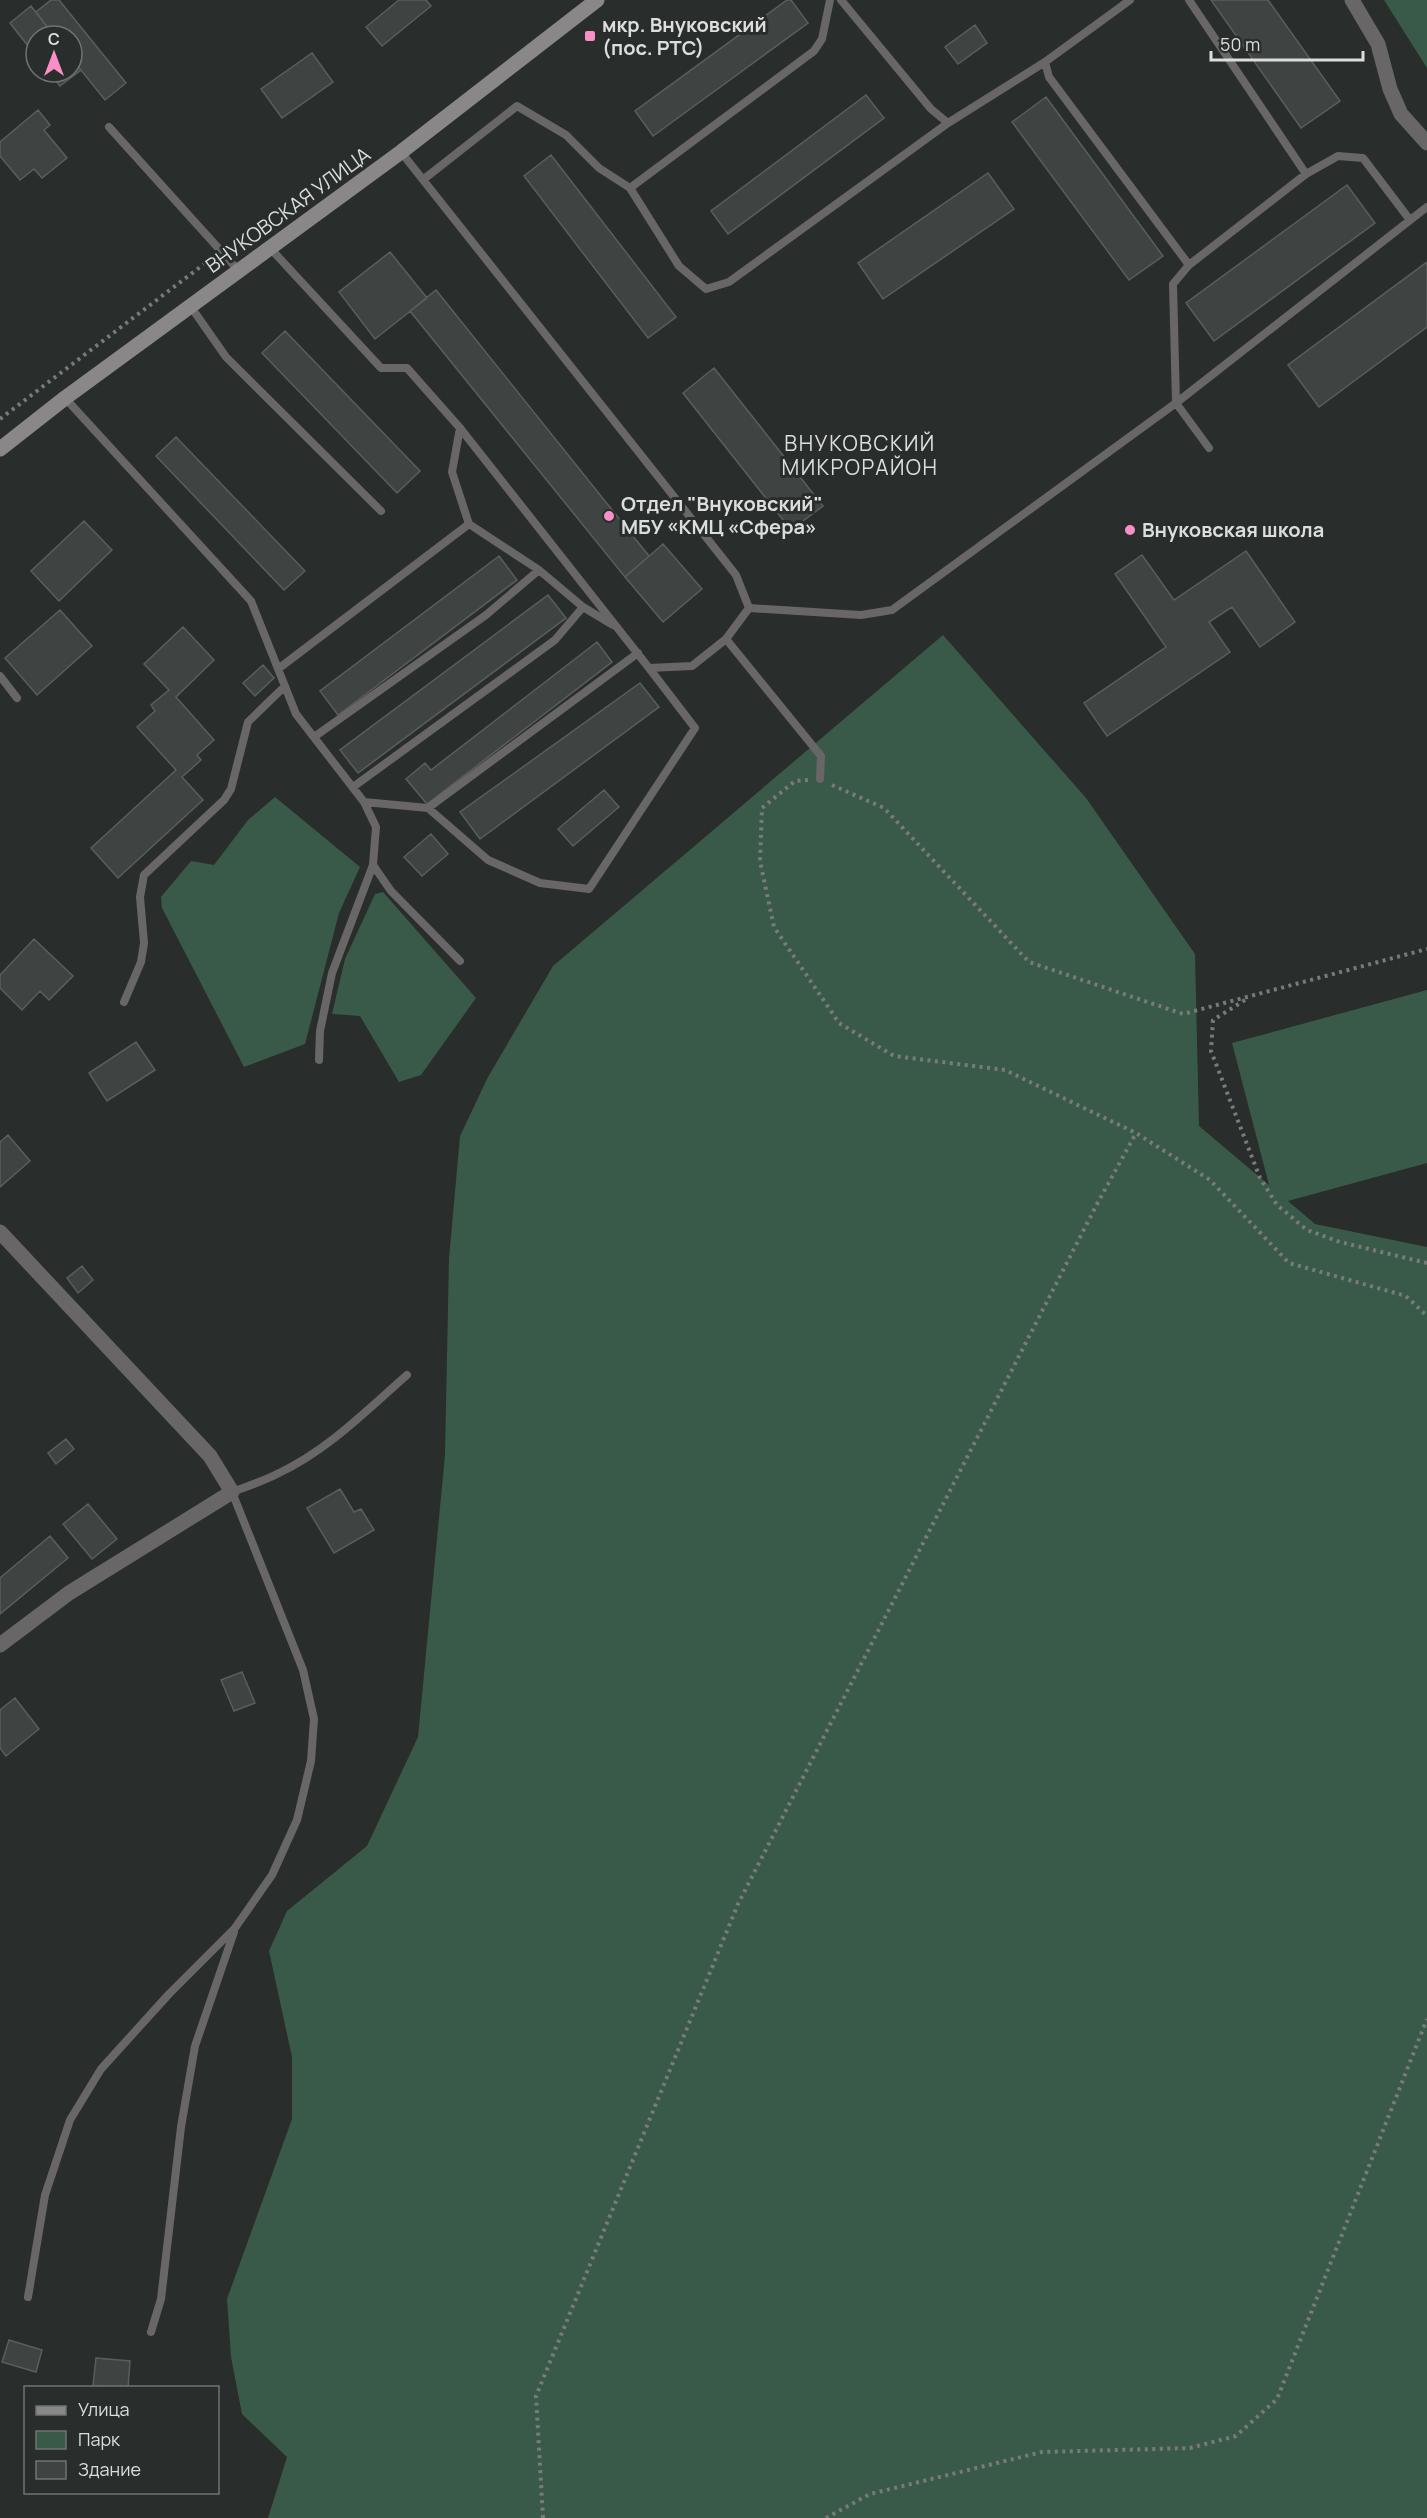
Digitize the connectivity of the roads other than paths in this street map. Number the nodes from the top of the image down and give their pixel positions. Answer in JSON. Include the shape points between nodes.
{"nodes":[{"id":1,"x":597,"y":0,"type":"edge"},
{"id":2,"x":830,"y":0,"type":"edge"},
{"id":3,"x":841,"y":0,"type":"edge"},
{"id":4,"x":1130,"y":0,"type":"edge"},
{"id":5,"x":1189,"y":0,"type":"edge"},
{"id":6,"x":1352,"y":0,"type":"edge"},
{"id":7,"x":1045,"y":62,"type":"junction"},
{"id":8,"x":948,"y":123,"type":"junction"},
{"id":9,"x":109,"y":127,"type":"dead end"},
{"id":10,"x":1427,"y":143,"type":"edge"},
{"id":11,"x":401,"y":152,"type":"junction"},
{"id":12,"x":1306,"y":174,"type":"junction"},
{"id":13,"x":424,"y":179,"type":"junction"},
{"id":14,"x":630,"y":188,"type":"junction"},
{"id":15,"x":1427,"y":207,"type":"edge"},
{"id":16,"x":1410,"y":220,"type":"junction"},
{"id":17,"x":270,"y":248,"type":"junction"},
{"id":18,"x":1189,"y":265,"type":"junction"},
{"id":19,"x":239,"y":272,"type":"junction"},
{"id":20,"x":191,"y":308,"type":"junction"},
{"id":21,"x":65,"y":398,"type":"junction"},
{"id":22,"x":1176,"y":403,"type":"junction"},
{"id":23,"x":460,"y":428,"type":"junction"},
{"id":24,"x":1209,"y":448,"type":"dead end"},
{"id":25,"x":0,"y":449,"type":"edge"},
{"id":26,"x":381,"y":511,"type":"dead end"},
{"id":27,"x":469,"y":524,"type":"junction"},
{"id":28,"x":539,"y":570,"type":"junction"},
{"id":29,"x":583,"y":607,"type":"junction"},
{"id":30,"x":749,"y":608,"type":"junction"},
{"id":31,"x":619,"y":628,"type":"junction"},
{"id":32,"x":726,"y":639,"type":"junction"},
{"id":33,"x":638,"y":653,"type":"junction"},
{"id":34,"x":649,"y":668,"type":"junction"},
{"id":35,"x":278,"y":669,"type":"junction"},
{"id":36,"x":0,"y":676,"type":"edge"},
{"id":37,"x":285,"y":686,"type":"junction"},
{"id":38,"x":16,"y":698,"type":"dead end"},
{"id":39,"x":314,"y":737,"type":"junction"},
{"id":40,"x":820,"y":779,"type":"road end"},
{"id":41,"x":352,"y":787,"type":"junction"},
{"id":42,"x":364,"y":802,"type":"junction"},
{"id":43,"x":428,"y":808,"type":"junction"},
{"id":44,"x":373,"y":865,"type":"junction"},
{"id":45,"x":460,"y":960,"type":"dead end"},
{"id":46,"x":124,"y":1002,"type":"dead end"},
{"id":47,"x":319,"y":1060,"type":"dead end"},
{"id":48,"x":0,"y":1232,"type":"edge"},
{"id":49,"x":407,"y":1375,"type":"dead end"},
{"id":50,"x":232,"y":1492,"type":"junction"},
{"id":51,"x":0,"y":1645,"type":"edge"},
{"id":52,"x":235,"y":1928,"type":"junction"},
{"id":53,"x":28,"y":2297,"type":"dead end"},
{"id":54,"x":151,"y":2332,"type":"dead end"}],
"edges":[{"from":1,"to":11,"type":"main road","name":"ВНУКОВСКАЯ УЛИЦА"},
{"from":2,"to":14,"type":"lane","via":[[822,39],[814,51]]},
{"from":3,"to":8,"type":"lane","via":[[931,109]]},
{"from":4,"to":7,"type":"lane"},
{"from":5,"to":12,"type":"lane"},
{"from":6,"to":10,"type":"street","via":[[1378,44],[1401,114]]},
{"from":7,"to":8,"type":"lane"},
{"from":7,"to":18,"type":"lane","via":[[1049,77]]},
{"from":8,"to":14,"type":"lane","via":[[729,282],[706,289],[679,266]]},
{"from":9,"to":19,"type":"lane"},
{"from":11,"to":13,"type":"lane"},
{"from":11,"to":17,"type":"main road","name":"ВНУКОВСКАЯ УЛИЦА"},
{"from":12,"to":16,"type":"lane","via":[[1338,156],[1363,158]]},
{"from":12,"to":18,"type":"lane"},
{"from":13,"to":14,"type":"lane","via":[[517,106],[566,135],[599,168]]},
{"from":13,"to":30,"type":"lane","via":[[736,575]]},
{"from":15,"to":16,"type":"lane"},
{"from":16,"to":22,"type":"lane"},
{"from":17,"to":19,"type":"main road","name":"ВНУКОВСКАЯ УЛИЦА"},
{"from":17,"to":23,"type":"lane","via":[[381,368],[407,368]]},
{"from":18,"to":22,"type":"lane","via":[[1173,284]]},
{"from":19,"to":20,"type":"main road","name":"ВНУКОВСКАЯ УЛИЦА"},
{"from":20,"to":21,"type":"main road","name":"ВНУКОВСКАЯ УЛИЦА"},
{"from":20,"to":26,"type":"lane","via":[[226,357]]},
{"from":21,"to":25,"type":"main road","name":"ВНУКОВСКАЯ УЛИЦА"},
{"from":21,"to":35,"type":"lane","via":[[250,601]]},
{"from":22,"to":24,"type":"lane"},
{"from":22,"to":30,"type":"lane","via":[[892,610],[861,615]]},
{"from":23,"to":27,"type":"lane","via":[[452,472]]},
{"from":23,"to":31,"type":"lane"},
{"from":27,"to":28,"type":"lane"},
{"from":27,"to":35,"type":"lane"},
{"from":28,"to":29,"type":"lane"},
{"from":28,"to":39,"type":"lane","via":[[486,615]]},
{"from":29,"to":31,"type":"lane"},
{"from":29,"to":41,"type":"lane","via":[[555,640]]},
{"from":30,"to":32,"type":"lane"},
{"from":31,"to":33,"type":"lane"},
{"from":32,"to":34,"type":"lane","via":[[692,666]]},
{"from":32,"to":40,"type":"lane","via":[[821,756]]},
{"from":33,"to":34,"type":"lane"},
{"from":33,"to":43,"type":"lane"},
{"from":34,"to":43,"type":"lane","via":[[695,728],[589,889],[540,884],[488,860]]},
{"from":35,"to":37,"type":"lane"},
{"from":36,"to":38,"type":"lane"},
{"from":37,"to":39,"type":"lane","via":[[296,714]]},
{"from":37,"to":46,"type":"lane","via":[[248,722],[231,789],[224,800],[144,875],[140,897],[144,943],[141,962]]},
{"from":39,"to":41,"type":"lane"},
{"from":41,"to":42,"type":"lane"},
{"from":42,"to":43,"type":"lane"},
{"from":42,"to":44,"type":"lane","via":[[376,827]]},
{"from":44,"to":45,"type":"lane","via":[[391,891]]},
{"from":44,"to":47,"type":"lane","via":[[332,973],[320,1031]]},
{"from":48,"to":50,"type":"street","via":[[210,1456]]},
{"from":49,"to":50,"type":"lane","via":[[311,1455],[280,1473]]},
{"from":50,"to":51,"type":"street","via":[[69,1593]]},
{"from":50,"to":52,"type":"lane","via":[[303,1670],[314,1719],[311,1761],[297,1820],[272,1875]]},
{"from":52,"to":53,"type":"lane","via":[[101,2069],[70,2120],[45,2195]]},
{"from":52,"to":54,"type":"lane","via":[[195,2046],[181,2127],[161,2299]]}]}
